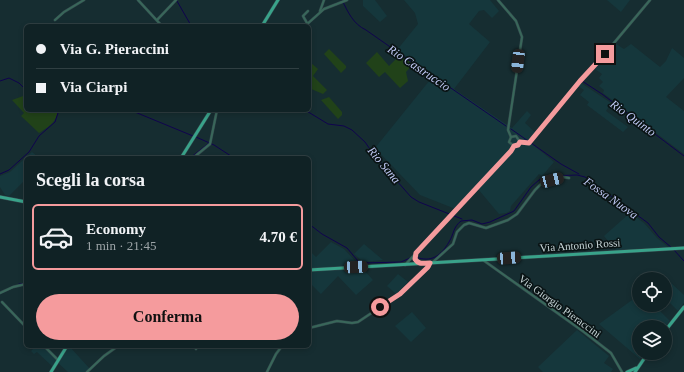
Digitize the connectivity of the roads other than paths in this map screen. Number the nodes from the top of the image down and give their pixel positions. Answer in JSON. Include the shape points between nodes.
{"nodes":[{"id":1,"x":84,"y":0,"type":"edge"},
{"id":2,"x":138,"y":0,"type":"edge"},
{"id":3,"x":176,"y":0,"type":"edge"},
{"id":4,"x":278,"y":0,"type":"edge"},
{"id":5,"x":324,"y":0,"type":"edge"},
{"id":6,"x":498,"y":0,"type":"edge"},
{"id":7,"x":650,"y":0,"type":"edge"},
{"id":8,"x":345,"y":1,"type":"edge"},
{"id":9,"x":308,"y":11,"type":"dead end"},
{"id":10,"x":320,"y":12,"type":"junction"},
{"id":11,"x":55,"y":20,"type":"dead end"},
{"id":12,"x":157,"y":20,"type":"junction"},
{"id":13,"x":308,"y":23,"type":"joint"},
{"id":14,"x":160,"y":24,"type":"edge"},
{"id":15,"x":263,"y":24,"type":"edge"},
{"id":16,"x":210,"y":112,"type":"edge"},
{"id":17,"x":216,"y":112,"type":"edge"},
{"id":18,"x":511,"y":137,"type":"junction"},
{"id":19,"x":520,"y":142,"type":"junction"},
{"id":20,"x":514,"y":146,"type":"junction"},
{"id":21,"x":182,"y":156,"type":"edge"},
{"id":22,"x":195,"y":156,"type":"edge"},
{"id":23,"x":569,"y":178,"type":"dead end"},
{"id":24,"x":0,"y":197,"type":"edge"},
{"id":25,"x":24,"y":202,"type":"edge"},
{"id":26,"x":684,"y":248,"type":"edge"},
{"id":27,"x":416,"y":253,"type":"junction"},
{"id":28,"x":411,"y":259,"type":"junction"},
{"id":29,"x":415,"y":259,"type":"junction"},
{"id":30,"x":483,"y":260,"type":"junction"},
{"id":31,"x":431,"y":263,"type":"junction"},
{"id":32,"x":413,"y":264,"type":"junction"},
{"id":33,"x":420,"y":264,"type":"junction"},
{"id":34,"x":405,"y":265,"type":"junction"},
{"id":35,"x":311,"y":270,"type":"edge"},
{"id":36,"x":24,"y":284,"type":"edge"},
{"id":37,"x":0,"y":293,"type":"edge"},
{"id":38,"x":2,"y":302,"type":"dead end"},
{"id":39,"x":684,"y":307,"type":"edge"},
{"id":40,"x":672,"y":322,"type":"edge"},
{"id":41,"x":24,"y":325,"type":"edge"},
{"id":42,"x":311,"y":328,"type":"edge"},
{"id":43,"x":46,"y":348,"type":"edge"},
{"id":44,"x":66,"y":348,"type":"edge"},
{"id":45,"x":115,"y":348,"type":"edge"},
{"id":46,"x":280,"y":348,"type":"edge"},
{"id":47,"x":58,"y":360,"type":"junction"},
{"id":48,"x":642,"y":360,"type":"edge"},
{"id":49,"x":637,"y":367,"type":"junction"},
{"id":50,"x":621,"y":371,"type":"edge"},
{"id":51,"x":51,"y":372,"type":"edge"},
{"id":52,"x":87,"y":372,"type":"edge"},
{"id":53,"x":267,"y":372,"type":"edge"},
{"id":54,"x":629,"y":372,"type":"edge"},
{"id":55,"x":635,"y":372,"type":"edge"}],
"edges":[{"from":1,"to":11,"type":"street"},
{"from":2,"to":12,"type":"street"},
{"from":3,"to":12,"type":"street"},
{"from":4,"to":15,"type":"main road"},
{"from":5,"to":10,"type":"street"},
{"from":6,"to":18,"type":"street","via":[[516,21],[522,37],[508,128]]},
{"from":7,"to":19,"type":"street","via":[[530,142]]},
{"from":8,"to":10,"type":"street","via":[[332,4]]},
{"from":9,"to":13,"type":"street","via":[[303,16]]},
{"from":10,"to":13,"type":"street"},
{"from":12,"to":14,"type":"street"},
{"from":16,"to":21,"type":"main road"},
{"from":17,"to":22,"type":"street","via":[[210,143]]},
{"from":18,"to":19,"type":"street","via":[[518,137]]},
{"from":18,"to":20,"type":"street","via":[[510,143]]},
{"from":19,"to":20,"type":"street"},
{"from":20,"to":27,"type":"street"},
{"from":23,"to":31,"type":"street","via":[[563,177],[541,184],[517,214],[508,220],[486,228],[467,223],[457,232],[449,249]]},
{"from":24,"to":25,"type":"main road"},
{"from":26,"to":30,"type":"main road","name":"Via Antonio Rossi"},
{"from":27,"to":28,"type":"street"},
{"from":27,"to":29,"type":"street"},
{"from":28,"to":32,"type":"street"},
{"from":28,"to":34,"type":"street"},
{"from":29,"to":32,"type":"street"},
{"from":29,"to":33,"type":"street"},
{"from":30,"to":31,"type":"main road","name":"Via Antonio Rossi"},
{"from":30,"to":50,"type":"street","name":"Via Giorgio Pieraccini","via":[[611,353]]},
{"from":31,"to":33,"type":"main road","name":"Via Antonio Rossi"},
{"from":31,"to":42,"type":"street","via":[[400,294],[358,322],[337,321]]},
{"from":32,"to":33,"type":"main road","name":"Via Antonio Rossi"},
{"from":32,"to":34,"type":"main road","name":"Via Antonio Rossi"},
{"from":34,"to":35,"type":"main road","name":"Via Antonio Rossi"},
{"from":36,"to":37,"type":"street"},
{"from":38,"to":41,"type":"street"},
{"from":39,"to":40,"type":"main road"},
{"from":43,"to":47,"type":"street"},
{"from":44,"to":47,"type":"main road"},
{"from":45,"to":52,"type":"street"},
{"from":46,"to":53,"type":"street"},
{"from":47,"to":51,"type":"main road"},
{"from":48,"to":49,"type":"main road"},
{"from":49,"to":54,"type":"main road"},
{"from":49,"to":55,"type":"main road"},
{"from":50,"to":54,"type":"street","name":"Via Giorgio Pieraccini"}]}
